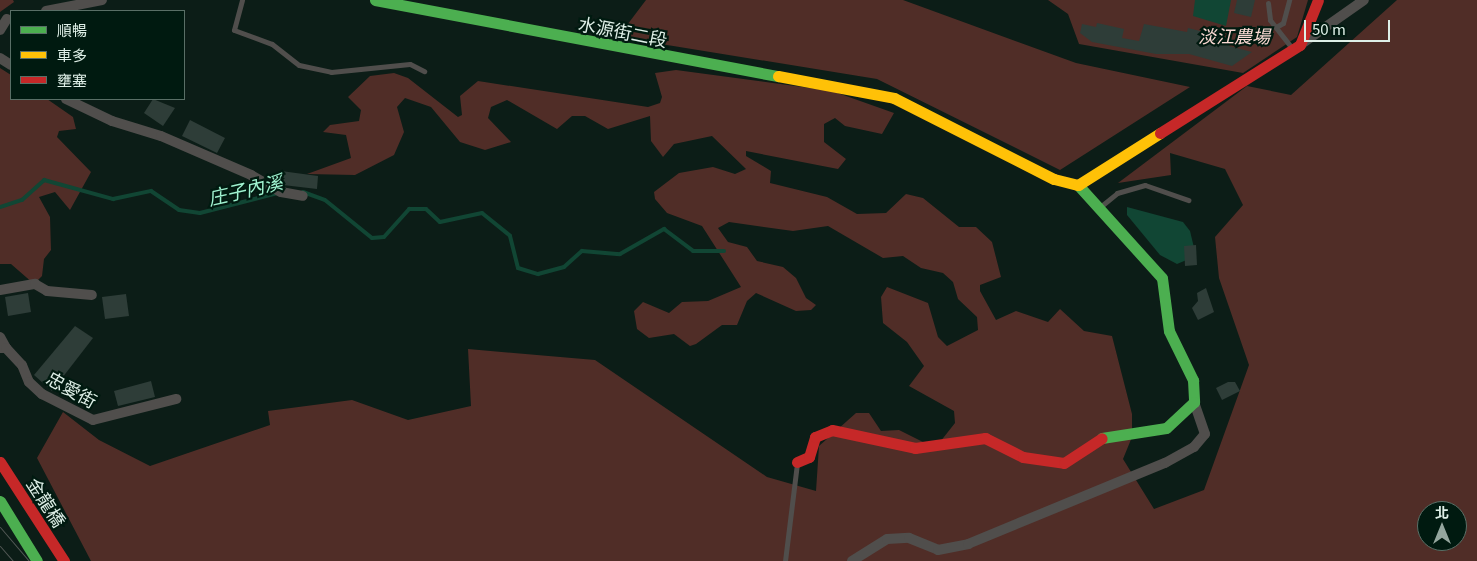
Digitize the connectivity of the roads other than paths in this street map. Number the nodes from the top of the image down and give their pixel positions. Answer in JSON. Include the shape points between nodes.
{"nodes":[{"id":1,"x":102,"y":0,"type":"edge"},
{"id":2,"x":242,"y":0,"type":"edge"},
{"id":3,"x":375,"y":0,"type":"edge"},
{"id":4,"x":1289,"y":0,"type":"edge"},
{"id":5,"x":1318,"y":0,"type":"edge"},
{"id":6,"x":1364,"y":0,"type":"edge"},
{"id":7,"x":1268,"y":3,"type":"dead end"},
{"id":8,"x":51,"y":10,"type":"edge"},
{"id":9,"x":6,"y":19,"type":"edge"},
{"id":10,"x":1276,"y":27,"type":"junction"},
{"id":11,"x":0,"y":30,"type":"edge"},
{"id":12,"x":1296,"y":47,"type":"junction"},
{"id":13,"x":424,"y":71,"type":"dead end"},
{"id":14,"x":68,"y":100,"type":"edge"},
{"id":15,"x":1078,"y":185,"type":"junction"},
{"id":16,"x":303,"y":196,"type":"dead end"},
{"id":17,"x":1188,"y":200,"type":"dead end"},
{"id":18,"x":1100,"y":207,"type":"junction"},
{"id":19,"x":0,"y":290,"type":"edge"},
{"id":20,"x":92,"y":295,"type":"dead end"},
{"id":21,"x":0,"y":337,"type":"edge"},
{"id":22,"x":3,"y":348,"type":"edge"},
{"id":23,"x":176,"y":399,"type":"dead end"},
{"id":24,"x":1194,"y":402,"type":"junction"},
{"id":25,"x":0,"y":462,"type":"edge"},
{"id":26,"x":798,"y":462,"type":"joint"},
{"id":27,"x":0,"y":501,"type":"edge"},
{"id":28,"x":37,"y":561,"type":"edge"},
{"id":29,"x":64,"y":561,"type":"edge"},
{"id":30,"x":786,"y":561,"type":"edge"},
{"id":31,"x":852,"y":561,"type":"edge"}],
"edges":[{"from":1,"to":8,"type":"street"},
{"from":2,"to":13,"type":"lane","via":[[234,30],[272,44],[299,65],[331,72],[410,64]]},
{"from":3,"to":15,"type":"street","name":"水源街二段","via":[[894,98],[1054,179]]},
{"from":4,"to":10,"type":"lane","via":[[1283,23]]},
{"from":5,"to":12,"type":"street"},
{"from":6,"to":12,"type":"street"},
{"from":7,"to":10,"type":"lane"},
{"from":9,"to":11,"type":"street"},
{"from":10,"to":12,"type":"lane"},
{"from":12,"to":15,"type":"street"},
{"from":14,"to":16,"type":"street","via":[[112,122],[243,171],[281,192]]},
{"from":15,"to":18,"type":"street"},
{"from":17,"to":18,"type":"lane","via":[[1145,185],[1116,194]]},
{"from":18,"to":24,"type":"street","via":[[1162,278],[1170,331],[1193,380]]},
{"from":19,"to":20,"type":"street","via":[[35,284],[47,291]]},
{"from":21,"to":22,"type":"street","name":"忠愛街"},
{"from":22,"to":23,"type":"street","name":"忠愛街","via":[[42,394],[93,420]]},
{"from":24,"to":26,"type":"street","via":[[1166,428],[1106,435],[1064,463],[1023,457],[985,438],[915,448],[832,430],[815,436],[809,456]]},
{"from":24,"to":31,"type":"street","via":[[1205,434],[1194,448],[1165,463],[968,544],[938,550],[909,538],[887,539]]},
{"from":25,"to":29,"type":"street","name":"金龍橋"},
{"from":26,"to":30,"type":"lane"},
{"from":27,"to":28,"type":"street"}]}
